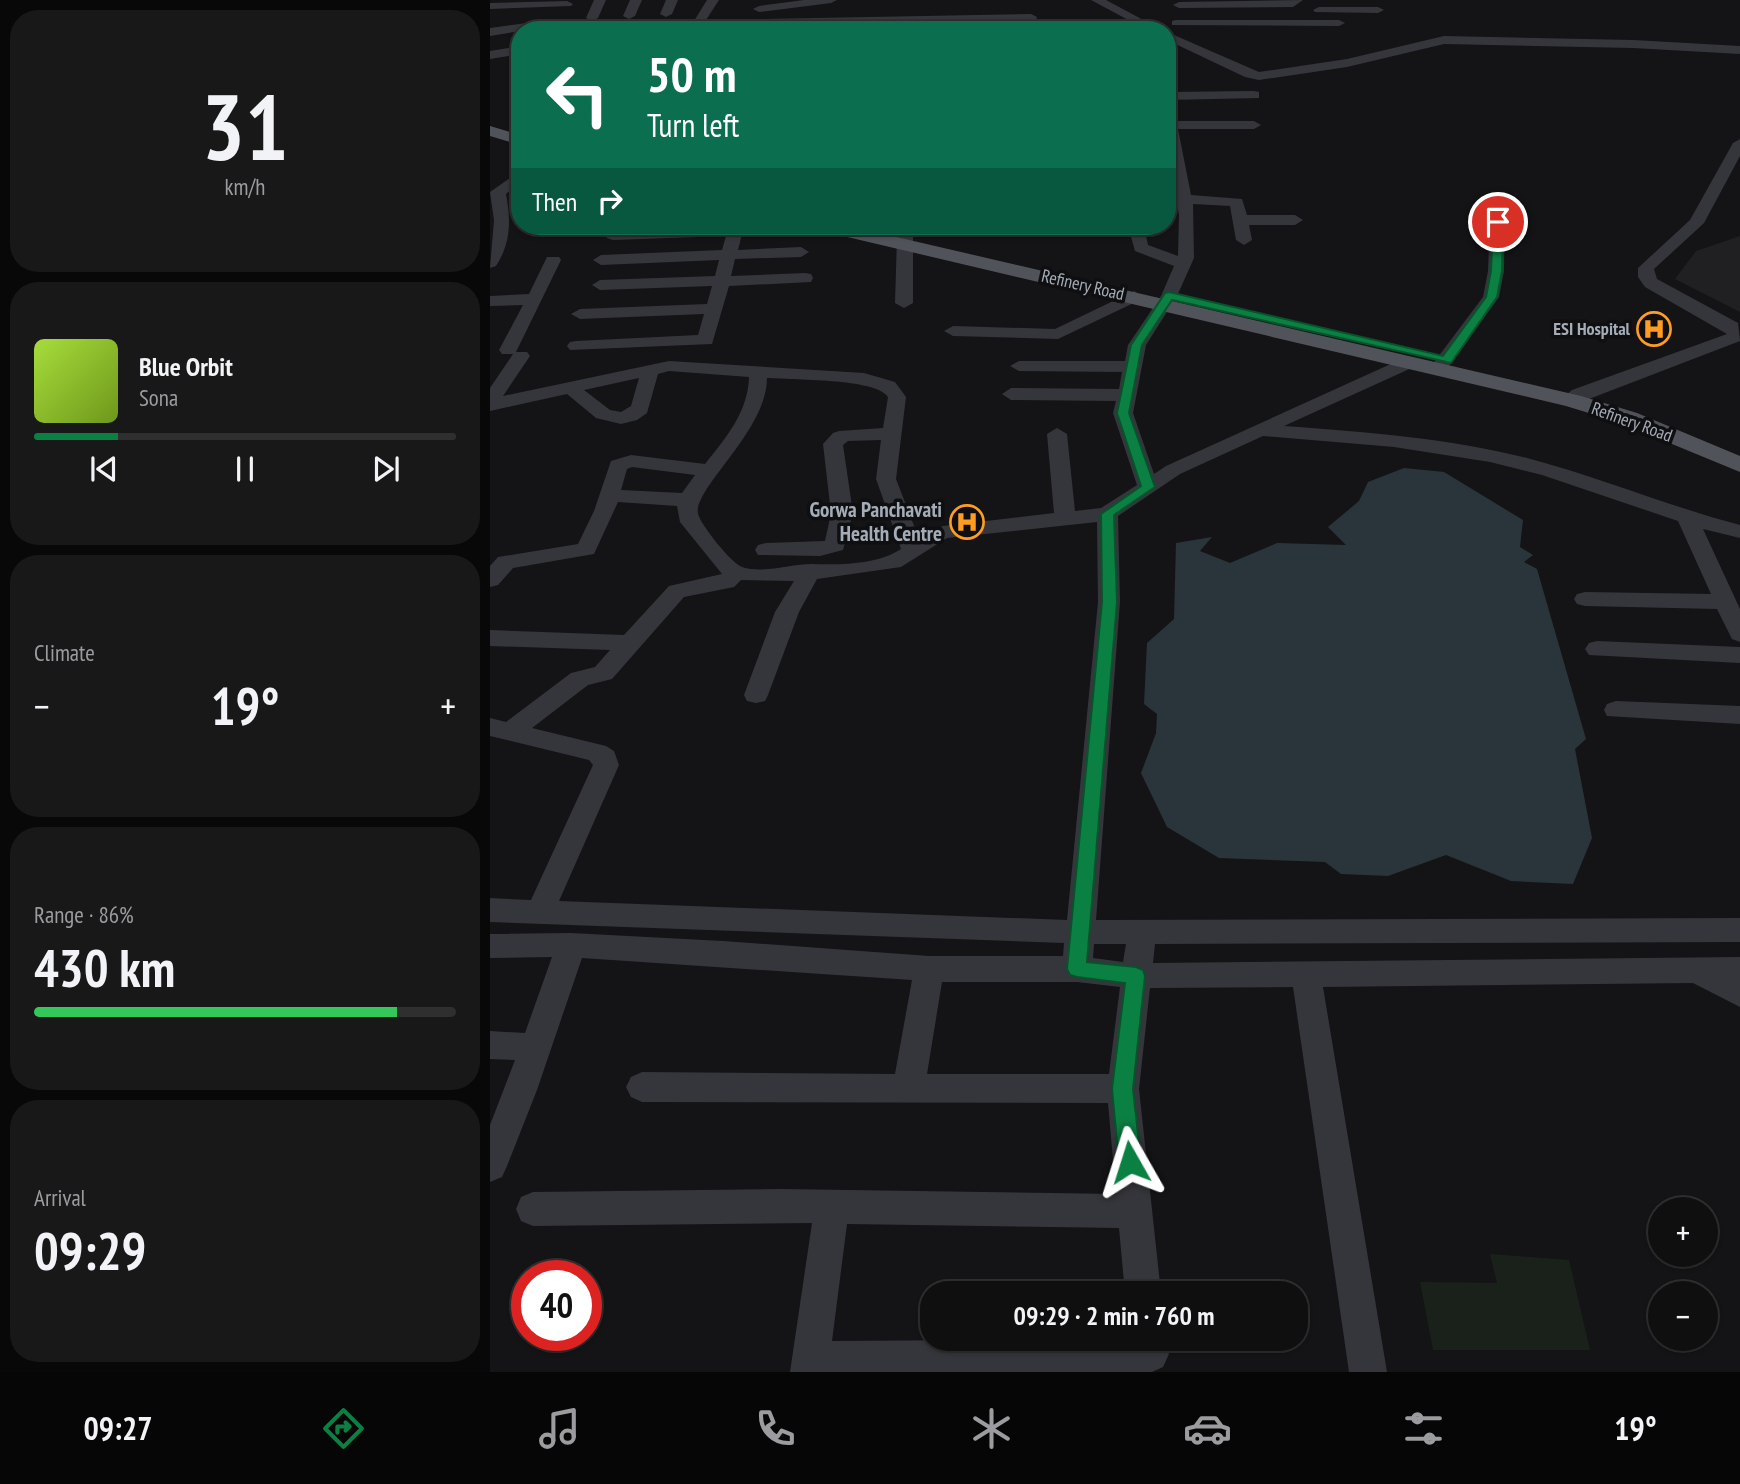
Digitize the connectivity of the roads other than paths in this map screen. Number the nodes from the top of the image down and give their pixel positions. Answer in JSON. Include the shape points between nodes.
{"nodes":[{"id":1,"x":600,"y":0,"type":"edge"},
{"id":2,"x":636,"y":0,"type":"edge"},
{"id":3,"x":672,"y":0,"type":"edge"},
{"id":4,"x":713,"y":0,"type":"edge"},
{"id":5,"x":726,"y":0,"type":"edge"},
{"id":6,"x":831,"y":0,"type":"edge"},
{"id":7,"x":1097,"y":0,"type":"edge"},
{"id":8,"x":1297,"y":0,"type":"edge"},
{"id":9,"x":1179,"y":3,"type":"edge"},
{"id":10,"x":1373,"y":4,"type":"edge"},
{"id":11,"x":490,"y":5,"type":"edge"},
{"id":12,"x":858,"y":7,"type":"dead end"},
{"id":13,"x":896,"y":8,"type":"dead end"},
{"id":14,"x":822,"y":10,"type":"dead end"},
{"id":15,"x":562,"y":13,"type":"junction"},
{"id":16,"x":666,"y":14,"type":"dead end"},
{"id":17,"x":629,"y":16,"type":"dead end"},
{"id":18,"x":490,"y":17,"type":"edge"},
{"id":19,"x":592,"y":18,"type":"dead end"},
{"id":20,"x":929,"y":19,"type":"edge"},
{"id":21,"x":966,"y":19,"type":"edge"},
{"id":22,"x":1002,"y":19,"type":"edge"},
{"id":23,"x":532,"y":21,"type":"edge"},
{"id":24,"x":710,"y":21,"type":"edge"},
{"id":25,"x":711,"y":21,"type":"edge"},
{"id":26,"x":724,"y":21,"type":"edge"},
{"id":27,"x":815,"y":21,"type":"edge"},
{"id":28,"x":853,"y":21,"type":"edge"},
{"id":29,"x":891,"y":21,"type":"edge"},
{"id":30,"x":910,"y":21,"type":"edge"},
{"id":31,"x":1030,"y":21,"type":"edge"},
{"id":32,"x":1138,"y":21,"type":"edge"},
{"id":33,"x":1176,"y":23,"type":"joint"},
{"id":34,"x":1314,"y":23,"type":"junction"},
{"id":35,"x":1339,"y":23,"type":"dead end"},
{"id":36,"x":511,"y":26,"type":"edge"},
{"id":37,"x":490,"y":32,"type":"edge"},
{"id":38,"x":1176,"y":43,"type":"edge"},
{"id":39,"x":1740,"y":50,"type":"edge"},
{"id":40,"x":511,"y":53,"type":"edge"},
{"id":41,"x":490,"y":56,"type":"edge"},
{"id":42,"x":1236,"y":82,"type":"dead end"},
{"id":43,"x":1176,"y":83,"type":"edge"},
{"id":44,"x":1254,"y":95,"type":"dead end"},
{"id":45,"x":1176,"y":96,"type":"edge"},
{"id":46,"x":1252,"y":119,"type":"dead end"},
{"id":47,"x":1176,"y":120,"type":"edge"},
{"id":48,"x":490,"y":121,"type":"edge"},
{"id":49,"x":511,"y":127,"type":"edge"},
{"id":50,"x":490,"y":131,"type":"edge"},
{"id":51,"x":511,"y":137,"type":"edge"},
{"id":52,"x":1740,"y":143,"type":"edge"},
{"id":53,"x":1176,"y":169,"type":"edge"},
{"id":54,"x":511,"y":181,"type":"edge"},
{"id":55,"x":493,"y":190,"type":"edge"},
{"id":56,"x":1498,"y":197,"type":"dead end"},
{"id":57,"x":1184,"y":199,"type":"junction"},
{"id":58,"x":1241,"y":220,"type":"junction"},
{"id":59,"x":1295,"y":220,"type":"dead end"},
{"id":60,"x":732,"y":235,"type":"edge"},
{"id":61,"x":874,"y":235,"type":"edge"},
{"id":62,"x":890,"y":235,"type":"edge"},
{"id":63,"x":1138,"y":235,"type":"edge"},
{"id":64,"x":1244,"y":240,"type":"dead end"},
{"id":65,"x":905,"y":241,"type":"junction"},
{"id":66,"x":801,"y":251,"type":"dead end"},
{"id":67,"x":727,"y":254,"type":"junction"},
{"id":68,"x":553,"y":260,"type":"dead end"},
{"id":69,"x":601,"y":260,"type":"dead end"},
{"id":70,"x":490,"y":263,"type":"edge"},
{"id":71,"x":1184,"y":264,"type":"junction"},
{"id":72,"x":805,"y":278,"type":"dead end"},
{"id":73,"x":720,"y":281,"type":"junction"},
{"id":74,"x":600,"y":285,"type":"dead end"},
{"id":75,"x":1134,"y":296,"type":"junction"},
{"id":76,"x":536,"y":299,"type":"junction"},
{"id":77,"x":1166,"y":299,"type":"junction"},
{"id":78,"x":490,"y":301,"type":"edge"},
{"id":79,"x":904,"y":303,"type":"dead end"},
{"id":80,"x":713,"y":309,"type":"junction"},
{"id":81,"x":580,"y":314,"type":"dead end"},
{"id":82,"x":953,"y":331,"type":"dead end"},
{"id":83,"x":576,"y":346,"type":"dead end"},
{"id":84,"x":1410,"y":362,"type":"junction"},
{"id":85,"x":1442,"y":365,"type":"junction"},
{"id":86,"x":1019,"y":366,"type":"dead end"},
{"id":87,"x":1132,"y":366,"type":"junction"},
{"id":88,"x":650,"y":370,"type":"junction"},
{"id":89,"x":758,"y":372,"type":"junction"},
{"id":90,"x":571,"y":388,"type":"junction"},
{"id":91,"x":1011,"y":394,"type":"dead end"},
{"id":92,"x":1127,"y":395,"type":"junction"},
{"id":93,"x":1574,"y":397,"type":"junction"},
{"id":94,"x":490,"y":403,"type":"edge"},
{"id":95,"x":1259,"y":431,"type":"junction"},
{"id":96,"x":892,"y":434,"type":"junction"},
{"id":97,"x":1056,"y":434,"type":"dead end"},
{"id":98,"x":1740,"y":452,"type":"edge"},
{"id":99,"x":1740,"y":465,"type":"edge"},
{"id":100,"x":709,"y":471,"type":"junction"},
{"id":101,"x":1148,"y":487,"type":"junction"},
{"id":102,"x":608,"y":495,"type":"junction"},
{"id":103,"x":689,"y":500,"type":"junction"},
{"id":104,"x":1107,"y":514,"type":"junction"},
{"id":105,"x":1065,"y":519,"type":"junction"},
{"id":106,"x":1688,"y":519,"type":"junction"},
{"id":107,"x":1740,"y":531,"type":"edge"},
{"id":108,"x":766,"y":550,"type":"dead end"},
{"id":109,"x":912,"y":550,"type":"junction"},
{"id":110,"x":811,"y":571,"type":"junction"},
{"id":111,"x":736,"y":573,"type":"junction"},
{"id":112,"x":490,"y":580,"type":"edge"},
{"id":113,"x":1585,"y":599,"type":"dead end"},
{"id":114,"x":1725,"y":602,"type":"junction"},
{"id":115,"x":1740,"y":634,"type":"edge"},
{"id":116,"x":490,"y":638,"type":"edge"},
{"id":117,"x":631,"y":643,"type":"junction"},
{"id":118,"x":1597,"y":649,"type":"dead end"},
{"id":119,"x":1740,"y":655,"type":"edge"},
{"id":120,"x":756,"y":695,"type":"dead end"},
{"id":121,"x":1616,"y":710,"type":"dead end"},
{"id":122,"x":1737,"y":722,"type":"edge"},
{"id":123,"x":500,"y":730,"type":"edge"},
{"id":124,"x":490,"y":910,"type":"edge"},
{"id":125,"x":540,"y":912,"type":"junction"},
{"id":126,"x":1740,"y":930,"type":"edge"},
{"id":127,"x":1080,"y":932,"type":"junction"},
{"id":128,"x":1142,"y":932,"type":"junction"},
{"id":129,"x":571,"y":945,"type":"junction"},
{"id":130,"x":490,"y":946,"type":"edge"},
{"id":131,"x":929,"y":969,"type":"junction"},
{"id":132,"x":1077,"y":969,"type":"junction"},
{"id":133,"x":1696,"y":970,"type":"junction"},
{"id":134,"x":1740,"y":970,"type":"edge"},
{"id":135,"x":1306,"y":974,"type":"junction"},
{"id":136,"x":1136,"y":976,"type":"junction"},
{"id":137,"x":1740,"y":994,"type":"edge"},
{"id":138,"x":490,"y":1045,"type":"edge"},
{"id":139,"x":536,"y":1047,"type":"junction"},
{"id":140,"x":642,"y":1087,"type":"dead end"},
{"id":141,"x":909,"y":1088,"type":"junction"},
{"id":142,"x":1123,"y":1089,"type":"junction"},
{"id":143,"x":490,"y":1164,"type":"edge"},
{"id":144,"x":832,"y":1207,"type":"junction"},
{"id":145,"x":533,"y":1209,"type":"dead end"},
{"id":146,"x":1135,"y":1211,"type":"junction"},
{"id":147,"x":1142,"y":1281,"type":"edge"},
{"id":148,"x":1150,"y":1355,"type":"edge"},
{"id":149,"x":810,"y":1366,"type":"edge"},
{"id":150,"x":1368,"y":1372,"type":"edge"}],
"edges":[{"from":1,"to":19,"type":"street"},
{"from":2,"to":17,"type":"street"},
{"from":3,"to":16,"type":"street"},
{"from":4,"to":24,"type":"street"},
{"from":5,"to":25,"type":"street"},
{"from":6,"to":26,"type":"street"},
{"from":7,"to":32,"type":"street"},
{"from":8,"to":9,"type":"street","via":[[1293,4]]},
{"from":9,"to":33,"type":"street"},
{"from":10,"to":34,"type":"street","via":[[1310,10]]},
{"from":11,"to":15,"type":"street"},
{"from":12,"to":28,"type":"street"},
{"from":13,"to":29,"type":"street"},
{"from":14,"to":27,"type":"street"},
{"from":15,"to":18,"type":"street"},
{"from":15,"to":23,"type":"street"},
{"from":20,"to":21,"type":"street"},
{"from":20,"to":30,"type":"street"},
{"from":21,"to":22,"type":"street"},
{"from":22,"to":31,"type":"street","via":[[1031,17]]},
{"from":33,"to":34,"type":"street"},
{"from":34,"to":35,"type":"street"},
{"from":36,"to":37,"type":"street"},
{"from":38,"to":39,"type":"street","via":[[1259,76],[1347,63],[1430,41]]},
{"from":40,"to":41,"type":"street"},
{"from":42,"to":43,"type":"street"},
{"from":44,"to":45,"type":"street"},
{"from":46,"to":47,"type":"street"},
{"from":48,"to":49,"type":"main road"},
{"from":50,"to":51,"type":"main road"},
{"from":52,"to":93,"type":"street","via":[[1696,223],[1646,268],[1651,283],[1732,327],[1735,337]]},
{"from":53,"to":57,"type":"street"},
{"from":54,"to":55,"type":"street"},
{"from":55,"to":70,"type":"street","via":[[504,221]]},
{"from":56,"to":85,"type":"street","via":[[1491,297]]},
{"from":57,"to":58,"type":"street","via":[[1237,202]]},
{"from":57,"to":71,"type":"street"},
{"from":58,"to":59,"type":"street"},
{"from":58,"to":64,"type":"street"},
{"from":60,"to":67,"type":"street"},
{"from":61,"to":65,"type":"main road","name":"Refinery Road"},
{"from":62,"to":65,"type":"main road","name":"Refinery Road"},
{"from":63,"to":71,"type":"street","via":[[1141,248]]},
{"from":65,"to":75,"type":"main road","name":"Refinery Road"},
{"from":65,"to":77,"type":"main road","name":"Refinery Road"},
{"from":65,"to":79,"type":"street"},
{"from":66,"to":67,"type":"street"},
{"from":67,"to":69,"type":"street"},
{"from":67,"to":73,"type":"street"},
{"from":68,"to":76,"type":"street"},
{"from":71,"to":77,"type":"street"},
{"from":72,"to":73,"type":"street"},
{"from":73,"to":74,"type":"street"},
{"from":73,"to":80,"type":"street"},
{"from":75,"to":77,"type":"main road","name":"Refinery Road"},
{"from":75,"to":82,"type":"street","via":[[1058,334]]},
{"from":76,"to":78,"type":"street"},
{"from":76,"to":94,"type":"street"},
{"from":77,"to":84,"type":"main road","name":"Refinery Road"},
{"from":77,"to":85,"type":"main road","name":"Refinery Road"},
{"from":77,"to":87,"type":"street","via":[[1136,345]]},
{"from":80,"to":81,"type":"street"},
{"from":80,"to":83,"type":"street","via":[[706,340]]},
{"from":84,"to":85,"type":"main road","name":"Refinery Road"},
{"from":84,"to":95,"type":"street"},
{"from":85,"to":93,"type":"main road","name":"Refinery Road"},
{"from":86,"to":87,"type":"street"},
{"from":87,"to":92,"type":"street"},
{"from":88,"to":89,"type":"street","via":[[669,366]]},
{"from":88,"to":90,"type":"street"},
{"from":88,"to":90,"type":"street","via":[[640,409],[620,419],[605,417]]},
{"from":89,"to":96,"type":"street","via":[[888,386],[897,397]]},
{"from":89,"to":100,"type":"street","via":[[756,404]]},
{"from":90,"to":94,"type":"street"},
{"from":91,"to":92,"type":"street"},
{"from":92,"to":101,"type":"street","via":[[1123,413]]},
{"from":93,"to":98,"type":"main road","name":"Refinery Road","via":[[1632,409]]},
{"from":93,"to":99,"type":"main road","name":"Refinery Road"},
{"from":95,"to":101,"type":"street","via":[[1173,470]]},
{"from":95,"to":106,"type":"street","via":[[1449,447],[1531,466]]},
{"from":96,"to":108,"type":"street","via":[[846,435],[833,444],[842,513],[835,545]]},
{"from":96,"to":109,"type":"street","via":[[887,485]]},
{"from":97,"to":105,"type":"street"},
{"from":100,"to":102,"type":"street","via":[[625,461],[615,470]]},
{"from":100,"to":103,"type":"street"},
{"from":101,"to":104,"type":"street"},
{"from":102,"to":103,"type":"street"},
{"from":102,"to":112,"type":"street","via":[[586,549],[506,562]]},
{"from":103,"to":111,"type":"street","via":[[690,522]]},
{"from":104,"to":105,"type":"street"},
{"from":104,"to":127,"type":"street","via":[[1109,602]]},
{"from":105,"to":109,"type":"street","via":[[943,532]]},
{"from":106,"to":107,"type":"street"},
{"from":106,"to":114,"type":"street"},
{"from":109,"to":110,"type":"street","via":[[894,562]]},
{"from":110,"to":111,"type":"street"},
{"from":110,"to":120,"type":"street","via":[[788,612]]},
{"from":111,"to":117,"type":"street","via":[[726,582],[677,591]]},
{"from":113,"to":114,"type":"street"},
{"from":114,"to":115,"type":"street"},
{"from":116,"to":117,"type":"street"},
{"from":117,"to":123,"type":"street","via":[[603,673],[580,679]]},
{"from":118,"to":119,"type":"street"},
{"from":121,"to":122,"type":"street"},
{"from":123,"to":125,"type":"street","via":[[605,758],[606,765]]},
{"from":124,"to":125,"type":"street"},
{"from":125,"to":127,"type":"street"},
{"from":126,"to":128,"type":"street"},
{"from":127,"to":128,"type":"street"},
{"from":127,"to":132,"type":"street"},
{"from":128,"to":136,"type":"street"},
{"from":129,"to":130,"type":"street"},
{"from":129,"to":131,"type":"street"},
{"from":129,"to":139,"type":"street"},
{"from":131,"to":132,"type":"street"},
{"from":131,"to":141,"type":"street"},
{"from":132,"to":136,"type":"street"},
{"from":133,"to":134,"type":"street"},
{"from":133,"to":135,"type":"street"},
{"from":133,"to":137,"type":"street"},
{"from":135,"to":136,"type":"street"},
{"from":135,"to":150,"type":"street"},
{"from":136,"to":142,"type":"street"},
{"from":138,"to":139,"type":"street"},
{"from":139,"to":143,"type":"street"},
{"from":140,"to":141,"type":"street"},
{"from":141,"to":142,"type":"street"},
{"from":142,"to":146,"type":"street"},
{"from":144,"to":145,"type":"street"},
{"from":144,"to":146,"type":"street"},
{"from":144,"to":149,"type":"street"},
{"from":146,"to":147,"type":"street"},
{"from":148,"to":149,"type":"street"}]}
